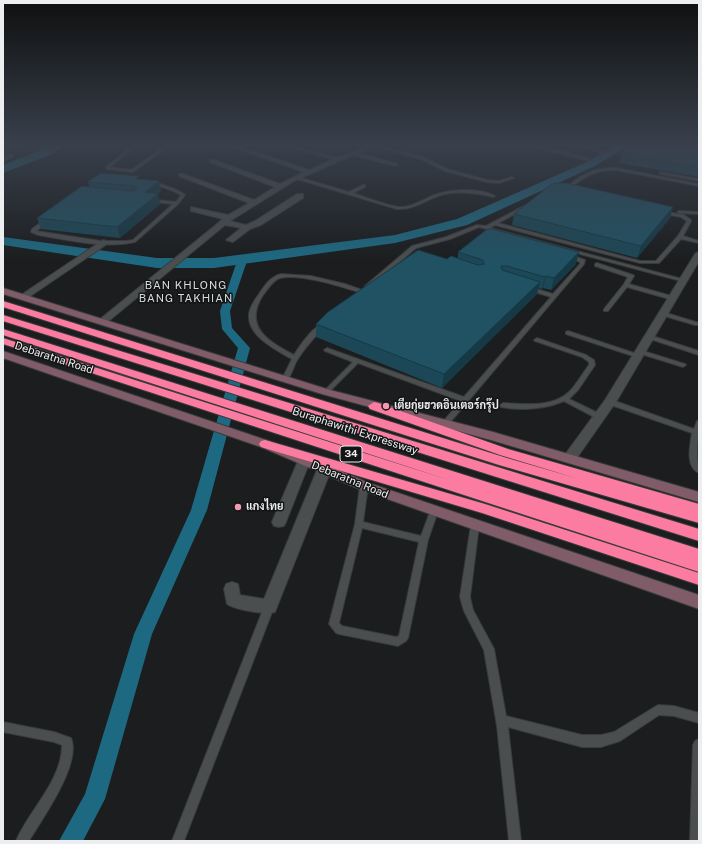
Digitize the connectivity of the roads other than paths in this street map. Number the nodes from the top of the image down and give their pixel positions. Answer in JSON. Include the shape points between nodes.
{"nodes":[{"id":1,"x":95,"y":185,"type":"edge"},
{"id":2,"x":148,"y":185,"type":"edge"},
{"id":3,"x":208,"y":185,"type":"edge"},
{"id":4,"x":277,"y":185,"type":"edge"},
{"id":5,"x":284,"y":185,"type":"edge"},
{"id":6,"x":321,"y":185,"type":"edge"},
{"id":7,"x":574,"y":185,"type":"edge"},
{"id":8,"x":364,"y":186,"type":"dead end"},
{"id":9,"x":281,"y":187,"type":"junction"},
{"id":10,"x":575,"y":192,"type":"edge"},
{"id":11,"x":84,"y":194,"type":"junction"},
{"id":12,"x":91,"y":194,"type":"edge"},
{"id":13,"x":348,"y":194,"type":"junction"},
{"id":14,"x":300,"y":196,"type":"dead end"},
{"id":15,"x":493,"y":196,"type":"dead end"},
{"id":16,"x":156,"y":201,"type":"edge"},
{"id":17,"x":532,"y":202,"type":"edge"},
{"id":18,"x":177,"y":203,"type":"junction"},
{"id":19,"x":255,"y":203,"type":"junction"},
{"id":20,"x":656,"y":206,"type":"edge"},
{"id":21,"x":194,"y":209,"type":"dead end"},
{"id":22,"x":659,"y":211,"type":"edge"},
{"id":23,"x":699,"y":213,"type":"edge"},
{"id":24,"x":226,"y":220,"type":"junction"},
{"id":25,"x":495,"y":224,"type":"junction"},
{"id":26,"x":247,"y":227,"type":"junction"},
{"id":27,"x":488,"y":227,"type":"junction"},
{"id":28,"x":496,"y":237,"type":"edge"},
{"id":29,"x":680,"y":237,"type":"junction"},
{"id":30,"x":230,"y":240,"type":"dead end"},
{"id":31,"x":106,"y":242,"type":"junction"},
{"id":32,"x":699,"y":242,"type":"edge"},
{"id":33,"x":699,"y":254,"type":"edge"},
{"id":34,"x":597,"y":265,"type":"dead end"},
{"id":35,"x":684,"y":280,"type":"junction"},
{"id":36,"x":626,"y":285,"type":"junction"},
{"id":37,"x":524,"y":287,"type":"edge"},
{"id":38,"x":3,"y":291,"type":"edge"},
{"id":39,"x":362,"y":291,"type":"junction"},
{"id":40,"x":357,"y":296,"type":"edge"},
{"id":41,"x":554,"y":296,"type":"junction"},
{"id":42,"x":23,"y":297,"type":"junction"},
{"id":43,"x":673,"y":298,"type":"junction"},
{"id":44,"x":3,"y":304,"type":"edge"},
{"id":45,"x":606,"y":310,"type":"dead end"},
{"id":46,"x":663,"y":314,"type":"junction"},
{"id":47,"x":3,"y":318,"type":"edge"},
{"id":48,"x":328,"y":321,"type":"edge"},
{"id":49,"x":102,"y":322,"type":"junction"},
{"id":50,"x":698,"y":324,"type":"edge"},
{"id":51,"x":3,"y":332,"type":"edge"},
{"id":52,"x":568,"y":333,"type":"dead end"},
{"id":53,"x":649,"y":337,"type":"junction"},
{"id":54,"x":537,"y":340,"type":"dead end"},
{"id":55,"x":3,"y":341,"type":"edge"},
{"id":56,"x":327,"y":350,"type":"dead end"},
{"id":57,"x":699,"y":353,"type":"edge"},
{"id":58,"x":3,"y":354,"type":"edge"},
{"id":59,"x":639,"y":354,"type":"junction"},
{"id":60,"x":294,"y":358,"type":"junction"},
{"id":61,"x":357,"y":361,"type":"junction"},
{"id":62,"x":683,"y":365,"type":"dead end"},
{"id":63,"x":285,"y":379,"type":"junction"},
{"id":64,"x":326,"y":392,"type":"junction"},
{"id":65,"x":565,"y":399,"type":"junction"},
{"id":66,"x":465,"y":400,"type":"junction"},
{"id":67,"x":610,"y":402,"type":"junction"},
{"id":68,"x":503,"y":405,"type":"dead end"},
{"id":69,"x":374,"y":406,"type":"junction"},
{"id":70,"x":600,"y":417,"type":"junction"},
{"id":71,"x":699,"y":423,"type":"edge"},
{"id":72,"x":445,"y":424,"type":"junction"},
{"id":73,"x":696,"y":432,"type":"junction"},
{"id":74,"x":265,"y":444,"type":"junction"},
{"id":75,"x":569,"y":460,"type":"junction"},
{"id":76,"x":304,"y":461,"type":"junction"},
{"id":77,"x":324,"y":470,"type":"junction"},
{"id":78,"x":699,"y":470,"type":"edge"},
{"id":79,"x":364,"y":486,"type":"junction"},
{"id":80,"x":699,"y":497,"type":"edge"},
{"id":81,"x":699,"y":510,"type":"edge"},
{"id":82,"x":434,"y":511,"type":"junction"},
{"id":83,"x":699,"y":518,"type":"edge"},
{"id":84,"x":279,"y":522,"type":"dead end"},
{"id":85,"x":359,"y":524,"type":"junction"},
{"id":86,"x":475,"y":525,"type":"junction"},
{"id":87,"x":699,"y":535,"type":"edge"},
{"id":88,"x":424,"y":540,"type":"junction"},
{"id":89,"x":699,"y":555,"type":"edge"},
{"id":90,"x":699,"y":566,"type":"edge"},
{"id":91,"x":699,"y":580,"type":"edge"},
{"id":92,"x":232,"y":589,"type":"dead end"},
{"id":93,"x":699,"y":602,"type":"edge"},
{"id":94,"x":269,"y":607,"type":"junction"},
{"id":95,"x":699,"y":718,"type":"edge"},
{"id":96,"x":501,"y":720,"type":"junction"},
{"id":97,"x":3,"y":726,"type":"edge"},
{"id":98,"x":699,"y":745,"type":"edge"},
{"id":99,"x":22,"y":841,"type":"edge"},
{"id":100,"x":178,"y":841,"type":"edge"},
{"id":101,"x":515,"y":841,"type":"edge"},
{"id":102,"x":696,"y":841,"type":"edge"}],
"edges":[{"from":1,"to":11,"type":"lane"},
{"from":2,"to":18,"type":"lane","via":[[175,189],[183,195]]},
{"from":3,"to":19,"type":"street"},
{"from":4,"to":9,"type":"street"},
{"from":5,"to":9,"type":"street"},
{"from":6,"to":13,"type":"lane"},
{"from":7,"to":10,"type":"lane","via":[[583,192]]},
{"from":8,"to":13,"type":"lane"},
{"from":9,"to":19,"type":"street"},
{"from":11,"to":12,"type":"lane"},
{"from":11,"to":31,"type":"lane","via":[[33,232]]},
{"from":13,"to":15,"type":"lane","via":[[402,209],[458,190]]},
{"from":14,"to":26,"type":"street","via":[[258,223]]},
{"from":16,"to":18,"type":"lane"},
{"from":17,"to":25,"type":"lane"},
{"from":18,"to":31,"type":"lane","via":[[135,241]]},
{"from":19,"to":24,"type":"street"},
{"from":20,"to":23,"type":"lane","via":[[692,214]]},
{"from":21,"to":24,"type":"street"},
{"from":22,"to":29,"type":"lane","via":[[682,216],[689,221]]},
{"from":24,"to":26,"type":"street"},
{"from":24,"to":49,"type":"street"},
{"from":25,"to":27,"type":"lane"},
{"from":25,"to":29,"type":"lane","via":[[647,263],[657,262]]},
{"from":26,"to":30,"type":"street"},
{"from":27,"to":35,"type":"lane"},
{"from":27,"to":39,"type":"lane","via":[[473,227],[448,238],[414,247]]},
{"from":28,"to":41,"type":"lane","via":[[582,261]]},
{"from":29,"to":32,"type":"lane"},
{"from":31,"to":42,"type":"street"},
{"from":33,"to":35,"type":"street"},
{"from":34,"to":36,"type":"lane","via":[[629,274],[631,278]]},
{"from":35,"to":43,"type":"street"},
{"from":36,"to":43,"type":"lane"},
{"from":36,"to":45,"type":"lane"},
{"from":37,"to":41,"type":"lane"},
{"from":38,"to":42,"type":"main road"},
{"from":39,"to":40,"type":"lane"},
{"from":39,"to":60,"type":"lane","via":[[319,279],[280,276],[272,281],[258,298],[251,313],[254,327],[268,343]]},
{"from":41,"to":66,"type":"lane"},
{"from":42,"to":49,"type":"main road"},
{"from":43,"to":46,"type":"street"},
{"from":44,"to":83,"type":"highway","via":[[504,462]]},
{"from":46,"to":50,"type":"lane"},
{"from":46,"to":53,"type":"street"},
{"from":47,"to":87,"type":"highway","name":"Buraphawithi Expressway"},
{"from":48,"to":60,"type":"lane","via":[[316,331]]},
{"from":49,"to":63,"type":"main road"},
{"from":51,"to":89,"type":"highway","name":"Buraphawithi Expressway"},
{"from":52,"to":59,"type":"lane"},
{"from":53,"to":57,"type":"lane"},
{"from":53,"to":59,"type":"street"},
{"from":54,"to":65,"type":"lane","via":[[592,361],[592,365]]},
{"from":55,"to":90,"type":"highway","name":"Debaratna Road","number":"34"},
{"from":56,"to":61,"type":"lane"},
{"from":58,"to":74,"type":"main road","name":"Debaratna Road","number":"34"},
{"from":59,"to":62,"type":"lane"},
{"from":59,"to":67,"type":"street"},
{"from":60,"to":63,"type":"lane"},
{"from":61,"to":64,"type":"lane"},
{"from":61,"to":66,"type":"lane"},
{"from":63,"to":64,"type":"main road"},
{"from":64,"to":69,"type":"main road"},
{"from":65,"to":68,"type":"lane","via":[[547,404]]},
{"from":65,"to":70,"type":"lane"},
{"from":66,"to":72,"type":"lane"},
{"from":67,"to":70,"type":"street"},
{"from":67,"to":73,"type":"lane"},
{"from":69,"to":72,"type":"main road"},
{"from":69,"to":81,"type":"highway","via":[[504,452]]},
{"from":70,"to":75,"type":"street"},
{"from":71,"to":73,"type":"lane"},
{"from":72,"to":75,"type":"main road"},
{"from":73,"to":78,"type":"lane","via":[[693,459]]},
{"from":74,"to":76,"type":"main road","name":"Debaratna Road","number":"34"},
{"from":74,"to":91,"type":"highway","via":[[485,509]]},
{"from":75,"to":80,"type":"main road"},
{"from":76,"to":77,"type":"main road","name":"Debaratna Road","number":"34"},
{"from":76,"to":84,"type":"street"},
{"from":77,"to":79,"type":"main road","name":"Debaratna Road","number":"34"},
{"from":77,"to":94,"type":"street"},
{"from":79,"to":82,"type":"main road","name":"Debaratna Road","number":"34"},
{"from":79,"to":85,"type":"lane"},
{"from":82,"to":86,"type":"main road","name":"Debaratna Road","number":"34"},
{"from":82,"to":88,"type":"lane"},
{"from":85,"to":88,"type":"lane"},
{"from":85,"to":88,"type":"lane","via":[[334,624],[339,630],[398,642],[403,638]]},
{"from":86,"to":93,"type":"main road","name":"Debaratna Road","number":"34"},
{"from":86,"to":96,"type":"lane","via":[[465,597],[469,611],[489,649]]},
{"from":92,"to":94,"type":"street","via":[[233,599],[236,601]]},
{"from":94,"to":100,"type":"lane"},
{"from":95,"to":96,"type":"lane","via":[[674,711],[658,710],[616,737],[601,741],[582,741]]},
{"from":96,"to":101,"type":"lane"},
{"from":97,"to":99,"type":"lane","via":[[67,742],[63,772]]},
{"from":98,"to":102,"type":"lane"}]}
